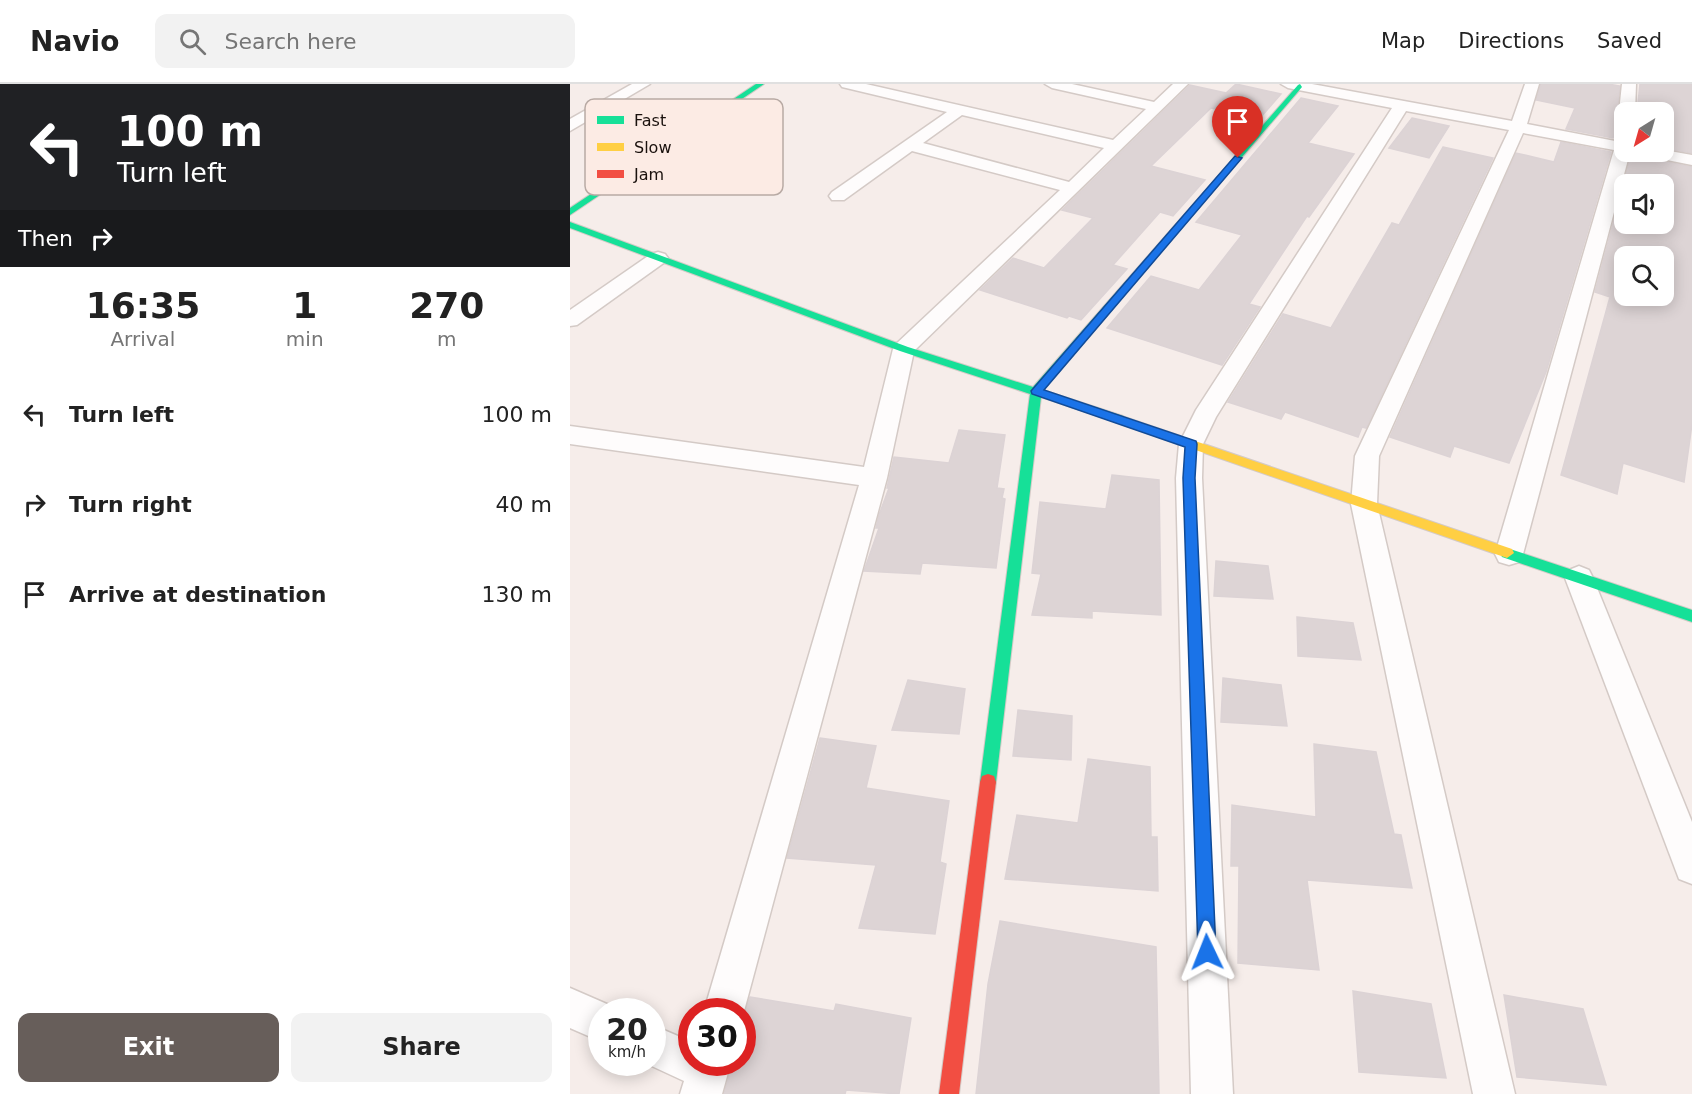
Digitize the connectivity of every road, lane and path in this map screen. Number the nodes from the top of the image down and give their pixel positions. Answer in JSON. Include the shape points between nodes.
{"nodes":[{"id":1,"x":643,"y":84,"type":"edge"},
{"id":2,"x":760,"y":84,"type":"edge"},
{"id":3,"x":847,"y":84,"type":"edge"},
{"id":4,"x":1052,"y":84,"type":"edge"},
{"id":5,"x":1181,"y":84,"type":"edge"},
{"id":6,"x":1532,"y":84,"type":"edge"},
{"id":7,"x":1629,"y":84,"type":"edge"},
{"id":8,"x":1294,"y":85,"type":"edge"},
{"id":9,"x":617,"y":99,"type":"edge"},
{"id":10,"x":738,"y":99,"type":"edge"},
{"id":11,"x":1628,"y":102,"type":"edge"},
{"id":12,"x":1402,"y":105,"type":"junction"},
{"id":13,"x":1157,"y":107,"type":"junction"},
{"id":14,"x":959,"y":110,"type":"junction"},
{"id":15,"x":585,"y":117,"type":"edge"},
{"id":16,"x":570,"y":126,"type":"edge"},
{"id":17,"x":1518,"y":127,"type":"junction"},
{"id":18,"x":1614,"y":141,"type":"edge"},
{"id":19,"x":910,"y":145,"type":"junction"},
{"id":20,"x":1116,"y":146,"type":"junction"},
{"id":21,"x":1674,"y":157,"type":"edge"},
{"id":22,"x":1692,"y":160,"type":"edge"},
{"id":23,"x":1619,"y":162,"type":"edge"},
{"id":24,"x":1072,"y":188,"type":"junction"},
{"id":25,"x":595,"y":195,"type":"edge"},
{"id":26,"x":838,"y":196,"type":"dead end"},
{"id":27,"x":570,"y":212,"type":"edge"},
{"id":28,"x":570,"y":225,"type":"edge"},
{"id":29,"x":658,"y":258,"type":"junction"},
{"id":30,"x":570,"y":320,"type":"edge"},
{"id":31,"x":904,"y":349,"type":"junction"},
{"id":32,"x":1036,"y":391,"type":"junction"},
{"id":33,"x":570,"y":435,"type":"edge"},
{"id":34,"x":1191,"y":444,"type":"junction"},
{"id":35,"x":874,"y":478,"type":"junction"},
{"id":36,"x":1364,"y":504,"type":"junction"},
{"id":37,"x":1509,"y":554,"type":"junction"},
{"id":38,"x":1579,"y":578,"type":"junction"},
{"id":39,"x":1692,"y":616,"type":"edge"},
{"id":40,"x":1692,"y":866,"type":"edge"},
{"id":41,"x":728,"y":998,"type":"edge"},
{"id":42,"x":570,"y":1008,"type":"edge"},
{"id":43,"x":588,"y":1016,"type":"edge"},
{"id":44,"x":949,"y":1094,"type":"edge"},
{"id":45,"x":1212,"y":1094,"type":"edge"},
{"id":46,"x":1494,"y":1094,"type":"edge"}],
"edges":[{"from":1,"to":9,"type":"street"},
{"from":2,"to":10,"type":"street"},
{"from":3,"to":14,"type":"street"},
{"from":4,"to":13,"type":"street"},
{"from":5,"to":13,"type":"street"},
{"from":6,"to":17,"type":"street"},
{"from":7,"to":11,"type":"street"},
{"from":8,"to":12,"type":"street"},
{"from":8,"to":32,"type":"street"},
{"from":12,"to":17,"type":"street"},
{"from":12,"to":34,"type":"street","via":[[1204,416]]},
{"from":13,"to":20,"type":"street"},
{"from":14,"to":19,"type":"street"},
{"from":14,"to":20,"type":"street"},
{"from":15,"to":16,"type":"street"},
{"from":17,"to":18,"type":"street"},
{"from":17,"to":36,"type":"street","via":[[1367,456]]},
{"from":19,"to":24,"type":"street"},
{"from":19,"to":26,"type":"street"},
{"from":20,"to":24,"type":"street"},
{"from":21,"to":22,"type":"street"},
{"from":23,"to":37,"type":"street"},
{"from":24,"to":31,"type":"street"},
{"from":25,"to":27,"type":"street"},
{"from":28,"to":29,"type":"street"},
{"from":29,"to":30,"type":"street"},
{"from":29,"to":31,"type":"street"},
{"from":31,"to":32,"type":"street"},
{"from":31,"to":35,"type":"street"},
{"from":32,"to":34,"type":"street"},
{"from":32,"to":44,"type":"street"},
{"from":33,"to":35,"type":"street"},
{"from":34,"to":36,"type":"street"},
{"from":34,"to":45,"type":"street","via":[[1189,478]]},
{"from":35,"to":41,"type":"street"},
{"from":36,"to":37,"type":"street"},
{"from":36,"to":46,"type":"street"},
{"from":37,"to":38,"type":"street"},
{"from":38,"to":39,"type":"street"},
{"from":38,"to":40,"type":"street"},
{"from":42,"to":43,"type":"street"}]}
